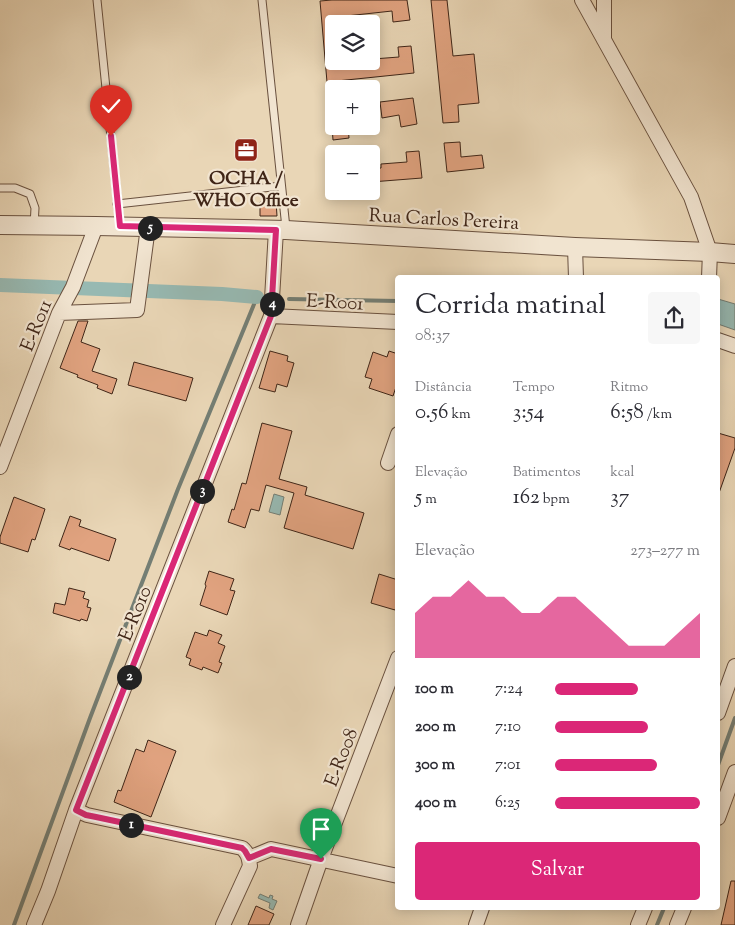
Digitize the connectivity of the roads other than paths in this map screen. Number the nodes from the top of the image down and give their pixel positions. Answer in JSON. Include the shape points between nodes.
{"nodes":[{"id":1,"x":98,"y":0,"type":"edge"},
{"id":2,"x":262,"y":0,"type":"edge"},
{"id":3,"x":582,"y":0,"type":"edge"},
{"id":4,"x":604,"y":0,"type":"edge"},
{"id":5,"x":604,"y":40,"type":"junction"},
{"id":6,"x":281,"y":186,"type":"junction"},
{"id":7,"x":0,"y":188,"type":"edge"},
{"id":8,"x":117,"y":204,"type":"junction"},
{"id":9,"x":0,"y":225,"type":"edge"},
{"id":10,"x":34,"y":226,"type":"junction"},
{"id":11,"x":96,"y":226,"type":"junction"},
{"id":12,"x":120,"y":226,"type":"junction"},
{"id":13,"x":148,"y":228,"type":"junction"},
{"id":14,"x":281,"y":230,"type":"junction"},
{"id":15,"x":575,"y":247,"type":"junction"},
{"id":16,"x":710,"y":252,"type":"junction"},
{"id":17,"x":735,"y":254,"type":"edge"},
{"id":18,"x":576,"y":275,"type":"edge"},
{"id":19,"x":709,"y":275,"type":"edge"},
{"id":20,"x":59,"y":313,"type":"junction"},
{"id":21,"x":271,"y":316,"type":"junction"},
{"id":22,"x":395,"y":322,"type":"edge"},
{"id":23,"x":720,"y":341,"type":"edge"},
{"id":24,"x":735,"y":346,"type":"edge"},
{"id":25,"x":395,"y":443,"type":"edge"},
{"id":26,"x":388,"y":463,"type":"dead end"},
{"id":27,"x":0,"y":467,"type":"edge"},
{"id":28,"x":395,"y":666,"type":"edge"},
{"id":29,"x":735,"y":666,"type":"edge"},
{"id":30,"x":720,"y":707,"type":"edge"},
{"id":31,"x":735,"y":772,"type":"edge"},
{"id":32,"x":76,"y":810,"type":"junction"},
{"id":33,"x":720,"y":813,"type":"edge"},
{"id":34,"x":249,"y":858,"type":"junction"},
{"id":35,"x":321,"y":859,"type":"junction"},
{"id":36,"x":395,"y":875,"type":"edge"},
{"id":37,"x":481,"y":910,"type":"edge"},
{"id":38,"x":644,"y":910,"type":"edge"},
{"id":39,"x":683,"y":910,"type":"edge"},
{"id":40,"x":34,"y":925,"type":"edge"},
{"id":41,"x":223,"y":925,"type":"edge"},
{"id":42,"x":298,"y":925,"type":"edge"},
{"id":43,"x":476,"y":925,"type":"edge"},
{"id":44,"x":638,"y":925,"type":"edge"},
{"id":45,"x":677,"y":925,"type":"edge"}],
"edges":[{"from":1,"to":8,"type":"lane"},
{"from":2,"to":6,"type":"lane"},
{"from":3,"to":5,"type":"street"},
{"from":4,"to":5,"type":"street"},
{"from":5,"to":16,"type":"street","via":[[691,197]]},
{"from":6,"to":8,"type":"lane"},
{"from":6,"to":14,"type":"lane"},
{"from":7,"to":10,"type":"lane","via":[[15,188],[30,194],[35,208]]},
{"from":8,"to":12,"type":"lane"},
{"from":9,"to":10,"type":"street","name":"Rua Carlos Pereira"},
{"from":10,"to":11,"type":"street","name":"Rua Carlos Pereira"},
{"from":11,"to":12,"type":"street","name":"Rua Carlos Pereira"},
{"from":11,"to":20,"type":"street","name":"E-R011","via":[[73,287]]},
{"from":12,"to":13,"type":"street","name":"Rua Carlos Pereira"},
{"from":13,"to":14,"type":"street","name":"Rua Carlos Pereira"},
{"from":13,"to":20,"type":"street","via":[[137,310]]},
{"from":14,"to":15,"type":"street","name":"Rua Carlos Pereira"},
{"from":14,"to":21,"type":"street","name":"E-R010"},
{"from":15,"to":16,"type":"street","name":"Rua Carlos Pereira"},
{"from":15,"to":18,"type":"street"},
{"from":16,"to":17,"type":"street","name":"Rua Carlos Pereira"},
{"from":16,"to":19,"type":"street"},
{"from":20,"to":27,"type":"street","name":"E-R011"},
{"from":21,"to":22,"type":"street","name":"E-R001"},
{"from":21,"to":32,"type":"street","name":"E-R010"},
{"from":23,"to":24,"type":"street"},
{"from":25,"to":26,"type":"street"},
{"from":28,"to":35,"type":"street","name":"E-R008"},
{"from":29,"to":30,"type":"street"},
{"from":31,"to":33,"type":"street"},
{"from":32,"to":34,"type":"street","via":[[86,815],[242,848]]},
{"from":32,"to":40,"type":"street","name":"E-R010"},
{"from":34,"to":35,"type":"street","via":[[271,849]]},
{"from":34,"to":41,"type":"street","via":[[250,866]]},
{"from":35,"to":36,"type":"street"},
{"from":35,"to":42,"type":"street","name":"E-R008"},
{"from":37,"to":43,"type":"street"},
{"from":38,"to":44,"type":"street"},
{"from":39,"to":45,"type":"street"}]}
